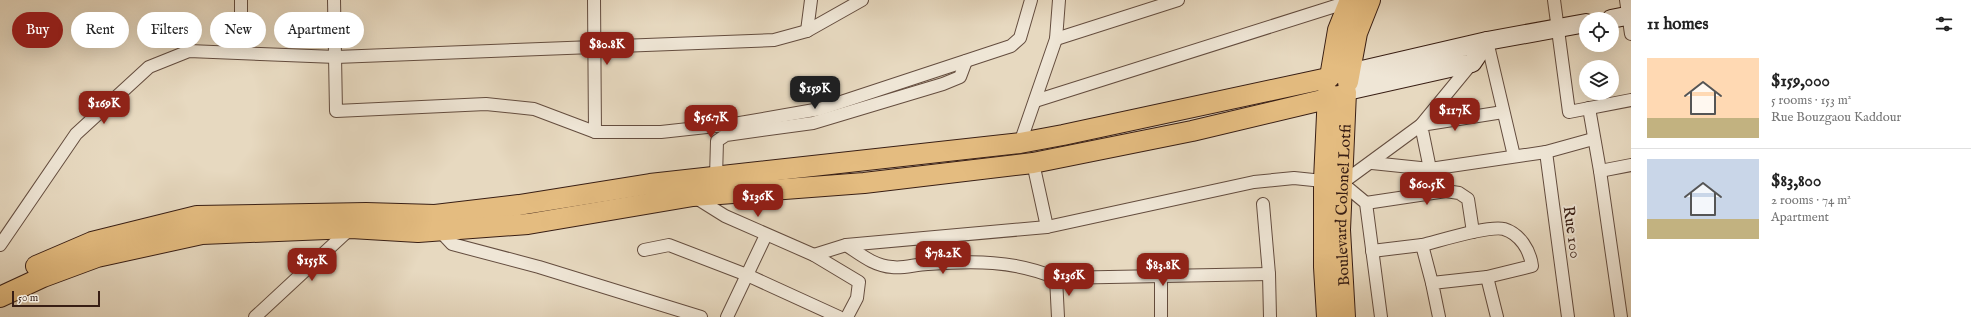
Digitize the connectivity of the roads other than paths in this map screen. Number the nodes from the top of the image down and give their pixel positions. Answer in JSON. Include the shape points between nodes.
{"nodes":[{"id":1,"x":241,"y":0,"type":"edge"},
{"id":2,"x":334,"y":0,"type":"edge"},
{"id":3,"x":594,"y":0,"type":"edge"},
{"id":4,"x":811,"y":0,"type":"edge"},
{"id":5,"x":862,"y":0,"type":"edge"},
{"id":6,"x":1030,"y":0,"type":"edge"},
{"id":7,"x":1059,"y":0,"type":"edge"},
{"id":8,"x":1178,"y":0,"type":"edge"},
{"id":9,"x":1554,"y":0,"type":"edge"},
{"id":10,"x":1359,"y":2,"type":"edge"},
{"id":11,"x":1624,"y":13,"type":"edge"},
{"id":12,"x":1579,"y":25,"type":"edge"},
{"id":13,"x":1558,"y":29,"type":"junction"},
{"id":14,"x":807,"y":31,"type":"junction"},
{"id":15,"x":1631,"y":34,"type":"edge"},
{"id":16,"x":1056,"y":39,"type":"junction"},
{"id":17,"x":1487,"y":41,"type":"junction"},
{"id":18,"x":595,"y":46,"type":"junction"},
{"id":19,"x":241,"y":52,"type":"junction"},
{"id":20,"x":336,"y":57,"type":"junction"},
{"id":21,"x":966,"y":61,"type":"junction"},
{"id":22,"x":1472,"y":63,"type":"junction"},
{"id":23,"x":1338,"y":85,"type":"junction"},
{"id":24,"x":1631,"y":100,"type":"edge"},
{"id":25,"x":1035,"y":101,"type":"junction"},
{"id":26,"x":1588,"y":108,"type":"junction"},
{"id":27,"x":1503,"y":112,"type":"junction"},
{"id":28,"x":1421,"y":125,"type":"junction"},
{"id":29,"x":595,"y":132,"type":"junction"},
{"id":30,"x":1593,"y":139,"type":"junction"},
{"id":31,"x":1020,"y":143,"type":"junction"},
{"id":32,"x":1546,"y":152,"type":"junction"},
{"id":33,"x":1514,"y":156,"type":"junction"},
{"id":34,"x":1033,"y":163,"type":"junction"},
{"id":35,"x":1372,"y":163,"type":"junction"},
{"id":36,"x":1631,"y":165,"type":"edge"},
{"id":37,"x":1430,"y":168,"type":"junction"},
{"id":38,"x":1600,"y":171,"type":"junction"},
{"id":39,"x":716,"y":177,"type":"junction"},
{"id":40,"x":1333,"y":182,"type":"junction"},
{"id":41,"x":693,"y":196,"type":"junction"},
{"id":42,"x":1366,"y":203,"type":"junction"},
{"id":43,"x":1263,"y":204,"type":"dead end"},
{"id":44,"x":437,"y":223,"type":"junction"},
{"id":45,"x":1047,"y":227,"type":"junction"},
{"id":46,"x":351,"y":228,"type":"junction"},
{"id":47,"x":1473,"y":232,"type":"junction"},
{"id":48,"x":766,"y":235,"type":"junction"},
{"id":49,"x":0,"y":245,"type":"edge"},
{"id":50,"x":846,"y":245,"type":"junction"},
{"id":51,"x":1422,"y":245,"type":"junction"},
{"id":52,"x":644,"y":250,"type":"dead end"},
{"id":53,"x":1372,"y":251,"type":"junction"},
{"id":54,"x":814,"y":255,"type":"junction"},
{"id":55,"x":747,"y":274,"type":"junction"},
{"id":56,"x":1269,"y":274,"type":"junction"},
{"id":57,"x":1161,"y":275,"type":"junction"},
{"id":58,"x":1487,"y":277,"type":"junction"},
{"id":59,"x":1056,"y":278,"type":"junction"},
{"id":60,"x":0,"y":282,"type":"edge"},
{"id":61,"x":1432,"y":283,"type":"junction"},
{"id":62,"x":0,"y":298,"type":"edge"},
{"id":63,"x":255,"y":317,"type":"edge"},
{"id":64,"x":700,"y":317,"type":"edge"},
{"id":65,"x":727,"y":317,"type":"edge"},
{"id":66,"x":839,"y":317,"type":"edge"},
{"id":67,"x":847,"y":317,"type":"edge"},
{"id":68,"x":1058,"y":317,"type":"edge"},
{"id":69,"x":1161,"y":317,"type":"edge"},
{"id":70,"x":1270,"y":317,"type":"edge"},
{"id":71,"x":1327,"y":317,"type":"edge"},
{"id":72,"x":1345,"y":317,"type":"edge"},
{"id":73,"x":1381,"y":317,"type":"edge"},
{"id":74,"x":1439,"y":317,"type":"edge"},
{"id":75,"x":1497,"y":317,"type":"edge"},
{"id":76,"x":1568,"y":317,"type":"edge"},
{"id":77,"x":1621,"y":317,"type":"edge"}],
"edges":[{"from":1,"to":19,"type":"street"},
{"from":2,"to":20,"type":"street"},
{"from":3,"to":18,"type":"street"},
{"from":4,"to":14,"type":"street"},
{"from":5,"to":14,"type":"street"},
{"from":6,"to":21,"type":"street","via":[[1020,38],[1011,46]]},
{"from":7,"to":16,"type":"street"},
{"from":8,"to":16,"type":"street"},
{"from":9,"to":13,"type":"street"},
{"from":10,"to":23,"type":"main road","name":"Boulevard Colonel Lotfi","via":[[1338,30]]},
{"from":10,"to":25,"type":"street"},
{"from":11,"to":15,"type":"street"},
{"from":12,"to":13,"type":"main road"},
{"from":13,"to":17,"type":"main road"},
{"from":13,"to":26,"type":"street","via":[[1569,112]]},
{"from":14,"to":18,"type":"street","via":[[774,40]]},
{"from":16,"to":25,"type":"street"},
{"from":17,"to":22,"type":"main road"},
{"from":17,"to":23,"type":"main road"},
{"from":17,"to":27,"type":"street"},
{"from":18,"to":20,"type":"street"},
{"from":18,"to":29,"type":"street"},
{"from":19,"to":20,"type":"street"},
{"from":19,"to":49,"type":"street","via":[[189,51],[149,66],[76,134]]},
{"from":20,"to":29,"type":"street","via":[[336,111],[494,105],[534,109]]},
{"from":21,"to":29,"type":"street","via":[[820,109],[734,124],[662,132]]},
{"from":21,"to":39,"type":"street","via":[[960,77],[920,91],[813,123],[726,135],[717,141]]},
{"from":22,"to":23,"type":"main road"},
{"from":22,"to":28,"type":"street"},
{"from":23,"to":31,"type":"main road"},
{"from":23,"to":34,"type":"main road","via":[[1192,131]]},
{"from":23,"to":40,"type":"main road","name":"Boulevard Colonel Lotfi"},
{"from":24,"to":26,"type":"street"},
{"from":25,"to":31,"type":"street"},
{"from":26,"to":30,"type":"street"},
{"from":27,"to":28,"type":"street"},
{"from":27,"to":33,"type":"street"},
{"from":28,"to":35,"type":"street"},
{"from":28,"to":37,"type":"street"},
{"from":30,"to":32,"type":"street"},
{"from":30,"to":38,"type":"street"},
{"from":31,"to":39,"type":"main road"},
{"from":32,"to":33,"type":"street"},
{"from":32,"to":76,"type":"street","name":"Rue 100"},
{"from":33,"to":37,"type":"street"},
{"from":34,"to":41,"type":"main road","via":[[864,183]]},
{"from":34,"to":45,"type":"street"},
{"from":35,"to":37,"type":"street"},
{"from":35,"to":40,"type":"street"},
{"from":36,"to":38,"type":"street"},
{"from":38,"to":77,"type":"street"},
{"from":39,"to":44,"type":"main road","via":[[650,184],[520,205]]},
{"from":40,"to":42,"type":"street"},
{"from":40,"to":45,"type":"street","via":[[1294,178],[1254,182]]},
{"from":40,"to":71,"type":"main road","name":"Boulevard Colonel Lotfi","via":[[1324,266]]},
{"from":40,"to":72,"type":"main road","name":"Boulevard Colonel Lotfi","via":[[1340,230]]},
{"from":41,"to":44,"type":"main road","via":[[528,224]]},
{"from":41,"to":48,"type":"street","via":[[725,216]]},
{"from":42,"to":47,"type":"street","via":[[1446,191],[1459,193],[1468,199]]},
{"from":42,"to":53,"type":"street"},
{"from":43,"to":56,"type":"street"},
{"from":44,"to":46,"type":"main road","via":[[418,232]]},
{"from":44,"to":60,"type":"main road","via":[[366,213],[197,216],[92,242]]},
{"from":44,"to":64,"type":"street","via":[[452,244],[539,267]]},
{"from":45,"to":50,"type":"street"},
{"from":46,"to":62,"type":"main road","via":[[202,234],[97,257],[43,277]]},
{"from":46,"to":63,"type":"street"},
{"from":47,"to":51,"type":"street"},
{"from":47,"to":58,"type":"street","via":[[1503,229],[1524,243],[1531,259],[1532,266]]},
{"from":48,"to":54,"type":"street"},
{"from":48,"to":55,"type":"street"},
{"from":50,"to":54,"type":"street"},
{"from":50,"to":59,"type":"street","via":[[871,261],[892,268],[927,264],[1004,263],[1037,270]]},
{"from":51,"to":53,"type":"street"},
{"from":51,"to":61,"type":"street"},
{"from":52,"to":55,"type":"street","via":[[669,245]]},
{"from":53,"to":73,"type":"street"},
{"from":54,"to":67,"type":"street","via":[[859,282],[857,298]]},
{"from":55,"to":65,"type":"street"},
{"from":55,"to":66,"type":"street"},
{"from":56,"to":57,"type":"street"},
{"from":56,"to":70,"type":"street"},
{"from":57,"to":59,"type":"street"},
{"from":57,"to":69,"type":"street"},
{"from":58,"to":61,"type":"street"},
{"from":58,"to":75,"type":"street"},
{"from":59,"to":68,"type":"street"},
{"from":61,"to":74,"type":"street"}]}
